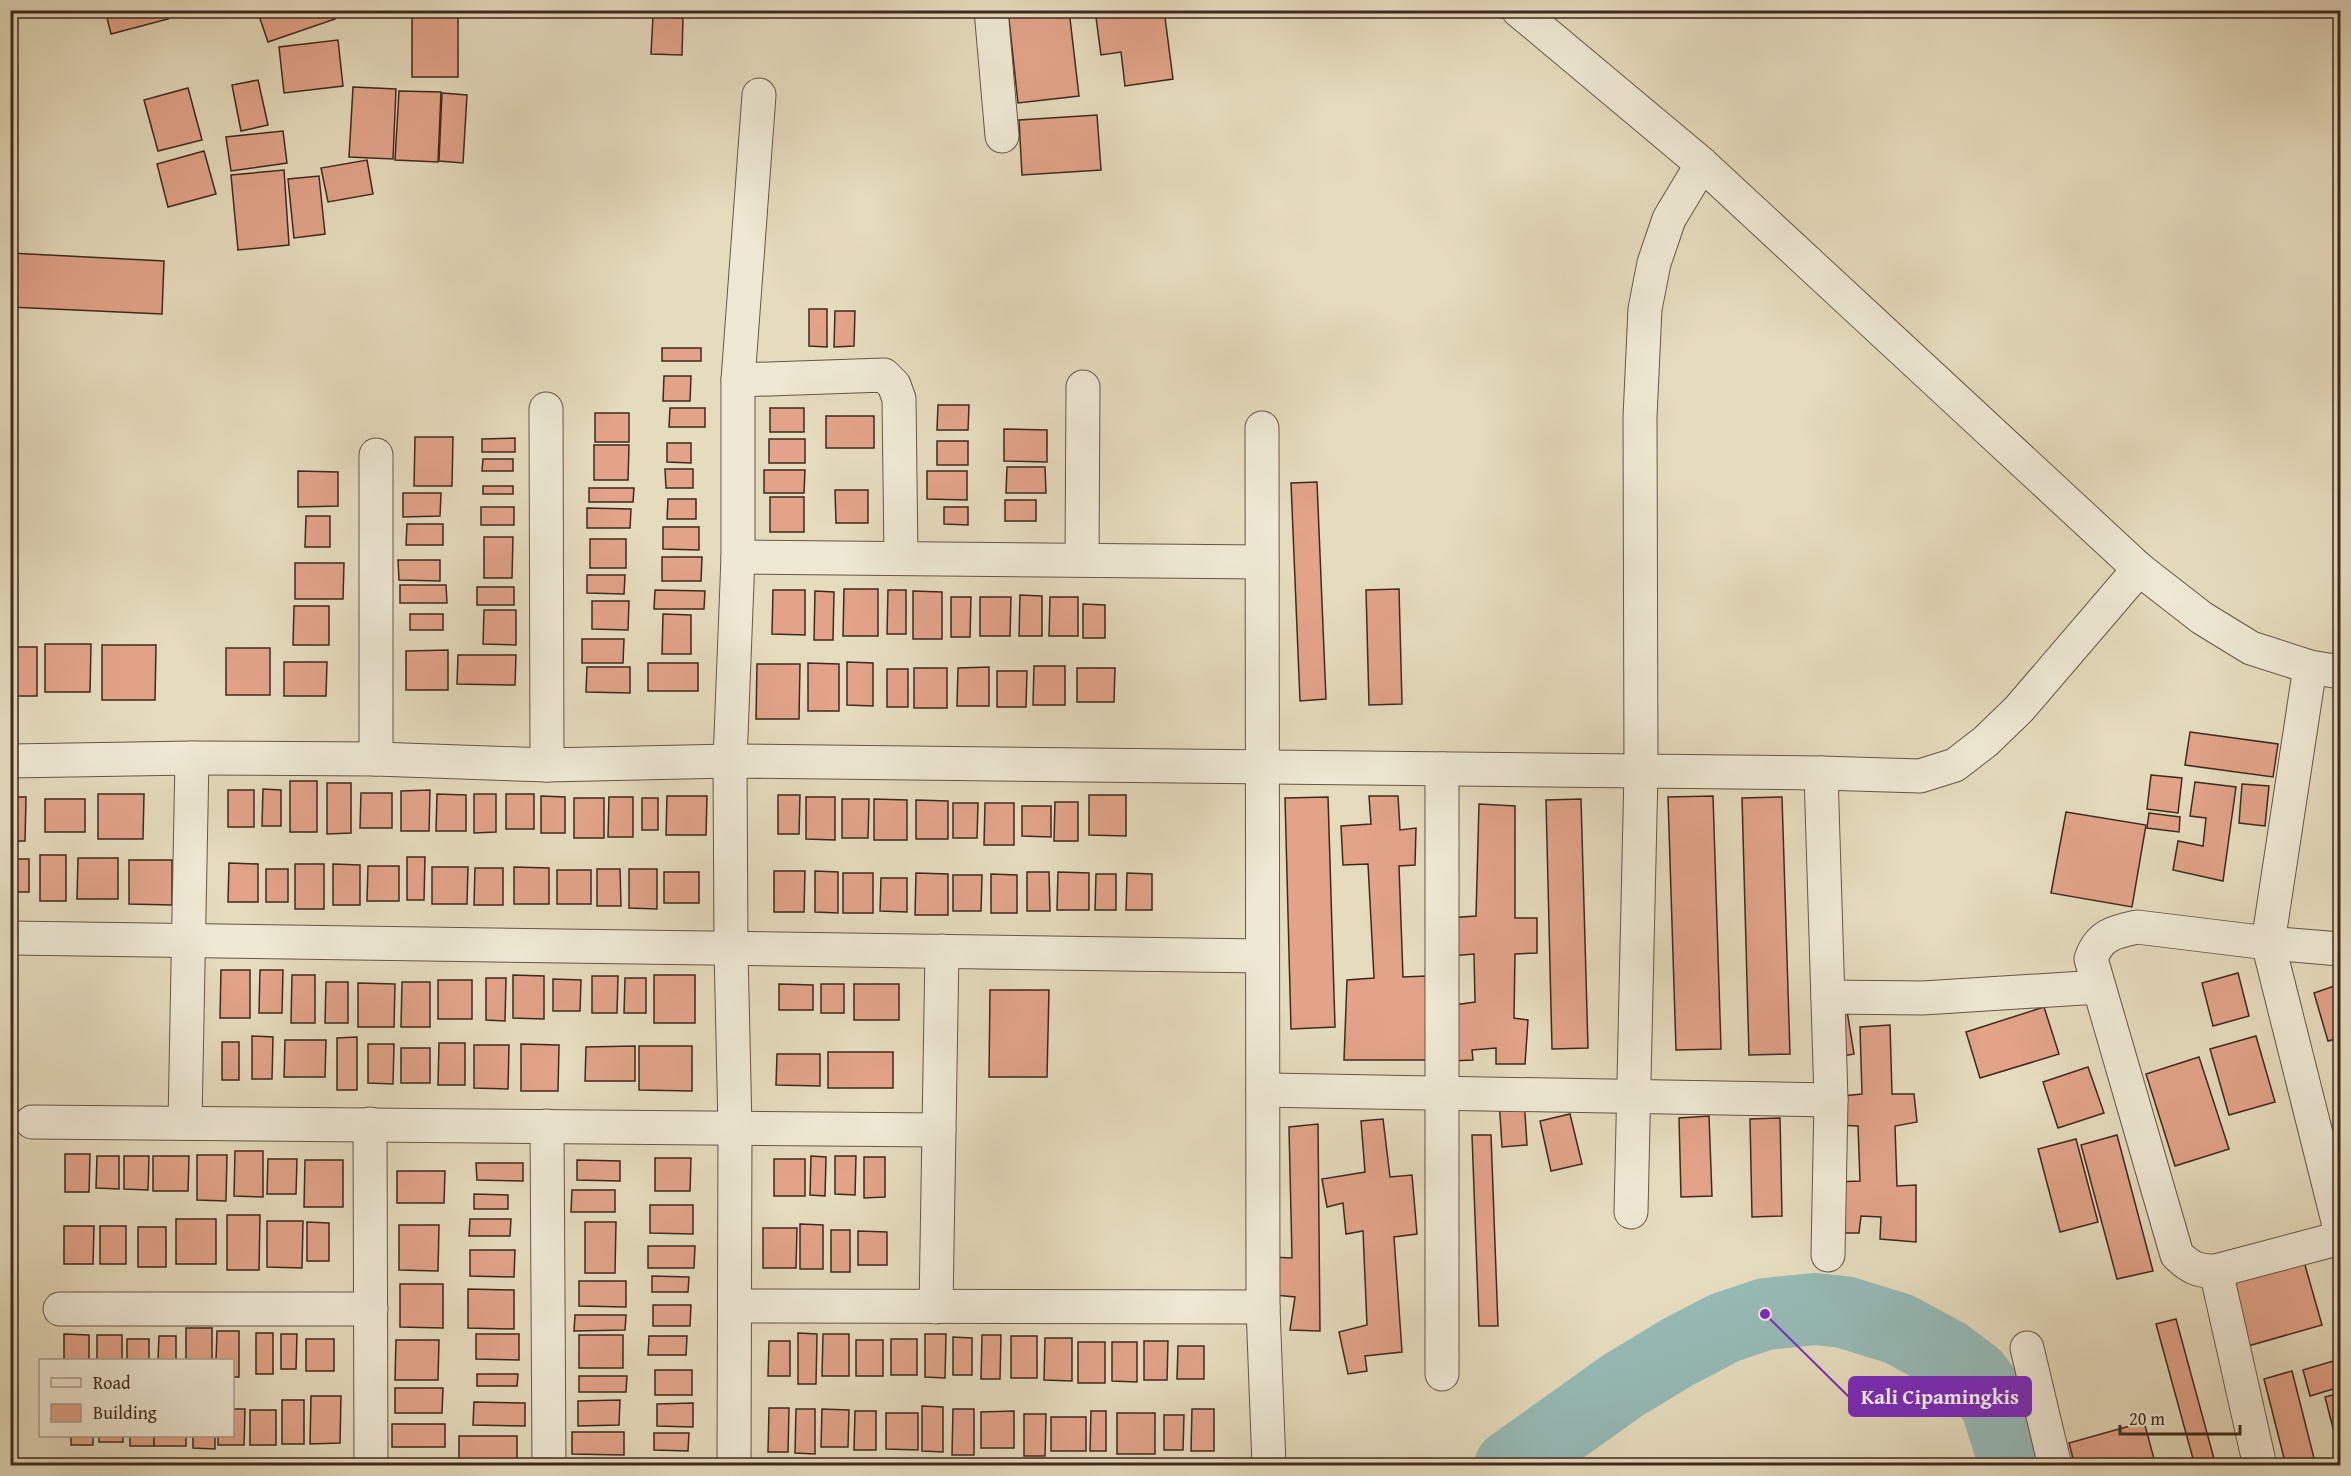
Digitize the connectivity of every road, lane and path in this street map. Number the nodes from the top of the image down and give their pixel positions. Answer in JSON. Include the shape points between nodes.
{"nodes":[{"id":1,"x":992,"y":10,"type":"edge"},
{"id":2,"x":1518,"y":10,"type":"edge"},
{"id":3,"x":759,"y":95,"type":"dead end"},
{"id":4,"x":1002,"y":136,"type":"dead end"},
{"id":5,"x":1702,"y":164,"type":"junction"},
{"id":6,"x":738,"y":380,"type":"junction"},
{"id":7,"x":1083,"y":387,"type":"dead end"},
{"id":8,"x":546,"y":409,"type":"dead end"},
{"id":9,"x":1262,"y":428,"type":"dead end"},
{"id":10,"x":376,"y":455,"type":"dead end"},
{"id":11,"x":738,"y":557,"type":"junction"},
{"id":12,"x":901,"y":558,"type":"junction"},
{"id":13,"x":1082,"y":560,"type":"junction"},
{"id":14,"x":1262,"y":562,"type":"junction"},
{"id":15,"x":2139,"y":569,"type":"junction"},
{"id":16,"x":2325,"y":670,"type":"edge"},
{"id":17,"x":192,"y":758,"type":"junction"},
{"id":18,"x":376,"y":759,"type":"junction"},
{"id":19,"x":10,"y":761,"type":"edge"},
{"id":20,"x":730,"y":761,"type":"junction"},
{"id":21,"x":547,"y":765,"type":"junction"},
{"id":22,"x":1263,"y":767,"type":"junction"},
{"id":23,"x":1442,"y":769,"type":"junction"},
{"id":24,"x":1641,"y":772,"type":"junction"},
{"id":25,"x":1821,"y":773,"type":"junction"},
{"id":26,"x":10,"y":938,"type":"edge"},
{"id":27,"x":188,"y":940,"type":"junction"},
{"id":28,"x":2268,"y":943,"type":"junction"},
{"id":29,"x":731,"y":949,"type":"junction"},
{"id":30,"x":2340,"y":949,"type":"edge"},
{"id":31,"x":942,"y":951,"type":"junction"},
{"id":32,"x":1262,"y":956,"type":"junction"},
{"id":33,"x":2099,"y":987,"type":"junction"},
{"id":34,"x":1828,"y":998,"type":"junction"},
{"id":35,"x":1263,"y":1090,"type":"junction"},
{"id":36,"x":1442,"y":1093,"type":"junction"},
{"id":37,"x":1634,"y":1096,"type":"junction"},
{"id":38,"x":1831,"y":1100,"type":"junction"},
{"id":39,"x":32,"y":1122,"type":"dead end"},
{"id":40,"x":185,"y":1123,"type":"junction"},
{"id":41,"x":370,"y":1124,"type":"junction"},
{"id":42,"x":547,"y":1126,"type":"junction"},
{"id":43,"x":735,"y":1128,"type":"junction"},
{"id":44,"x":939,"y":1130,"type":"junction"},
{"id":45,"x":1631,"y":1212,"type":"dead end"},
{"id":46,"x":2340,"y":1229,"type":"edge"},
{"id":47,"x":2340,"y":1238,"type":"edge"},
{"id":48,"x":1827,"y":1255,"type":"dead end"},
{"id":49,"x":2216,"y":1271,"type":"junction"},
{"id":50,"x":735,"y":1306,"type":"junction"},
{"id":51,"x":936,"y":1307,"type":"junction"},
{"id":52,"x":1263,"y":1307,"type":"junction"},
{"id":53,"x":60,"y":1309,"type":"dead end"},
{"id":54,"x":371,"y":1309,"type":"junction"},
{"id":55,"x":2027,"y":1348,"type":"dead end"},
{"id":56,"x":1442,"y":1374,"type":"dead end"},
{"id":57,"x":371,"y":1466,"type":"edge"},
{"id":58,"x":549,"y":1466,"type":"edge"},
{"id":59,"x":734,"y":1466,"type":"edge"},
{"id":60,"x":1269,"y":1466,"type":"edge"},
{"id":61,"x":2055,"y":1466,"type":"edge"},
{"id":62,"x":2260,"y":1466,"type":"edge"}],
"edges":[{"from":1,"to":4,"type":"street"},
{"from":2,"to":5,"type":"street"},
{"from":3,"to":6,"type":"street"},
{"from":5,"to":15,"type":"street"},
{"from":5,"to":24,"type":"street","via":[[1669,219],[1654,263],[1645,309],[1640,417]]},
{"from":6,"to":11,"type":"street"},
{"from":6,"to":12,"type":"street","via":[[884,375],[894,385],[899,399]]},
{"from":7,"to":13,"type":"street"},
{"from":8,"to":21,"type":"street"},
{"from":9,"to":14,"type":"street"},
{"from":10,"to":18,"type":"street"},
{"from":11,"to":12,"type":"street"},
{"from":11,"to":20,"type":"street"},
{"from":12,"to":13,"type":"street"},
{"from":13,"to":14,"type":"street"},
{"from":14,"to":22,"type":"street"},
{"from":15,"to":16,"type":"street","via":[[2202,618],[2251,648]]},
{"from":15,"to":25,"type":"street","via":[[2019,709],[1954,765],[1920,776]]},
{"from":16,"to":28,"type":"street"},
{"from":17,"to":18,"type":"street"},
{"from":17,"to":19,"type":"street"},
{"from":17,"to":27,"type":"street"},
{"from":18,"to":21,"type":"street"},
{"from":20,"to":21,"type":"street"},
{"from":20,"to":22,"type":"street"},
{"from":20,"to":29,"type":"street"},
{"from":22,"to":23,"type":"street"},
{"from":22,"to":32,"type":"street"},
{"from":23,"to":24,"type":"street"},
{"from":23,"to":36,"type":"street"},
{"from":24,"to":25,"type":"street"},
{"from":24,"to":37,"type":"street"},
{"from":25,"to":34,"type":"street"},
{"from":26,"to":27,"type":"street"},
{"from":27,"to":29,"type":"street"},
{"from":27,"to":40,"type":"street"},
{"from":28,"to":30,"type":"street"},
{"from":28,"to":33,"type":"street","via":[[2137,927],[2119,931],[2106,937],[2093,952],[2091,959]]},
{"from":28,"to":46,"type":"street"},
{"from":29,"to":31,"type":"street"},
{"from":29,"to":43,"type":"street"},
{"from":31,"to":32,"type":"street"},
{"from":31,"to":44,"type":"street"},
{"from":32,"to":35,"type":"street"},
{"from":33,"to":34,"type":"street","via":[[1923,998]]},
{"from":33,"to":49,"type":"street","via":[[2177,1255],[2202,1272]]},
{"from":34,"to":38,"type":"street"},
{"from":35,"to":36,"type":"street"},
{"from":35,"to":52,"type":"street"},
{"from":36,"to":37,"type":"street"},
{"from":36,"to":56,"type":"street"},
{"from":37,"to":38,"type":"street"},
{"from":37,"to":45,"type":"street"},
{"from":38,"to":48,"type":"street"},
{"from":39,"to":40,"type":"street"},
{"from":40,"to":41,"type":"street"},
{"from":41,"to":42,"type":"street"},
{"from":41,"to":54,"type":"street"},
{"from":42,"to":43,"type":"street"},
{"from":42,"to":58,"type":"street"},
{"from":43,"to":44,"type":"street"},
{"from":43,"to":50,"type":"street"},
{"from":44,"to":51,"type":"street"},
{"from":47,"to":49,"type":"street"},
{"from":49,"to":62,"type":"street"},
{"from":50,"to":51,"type":"street"},
{"from":50,"to":59,"type":"street"},
{"from":51,"to":52,"type":"street"},
{"from":52,"to":60,"type":"street"},
{"from":53,"to":54,"type":"street"},
{"from":54,"to":57,"type":"street"},
{"from":55,"to":61,"type":"street"}]}
